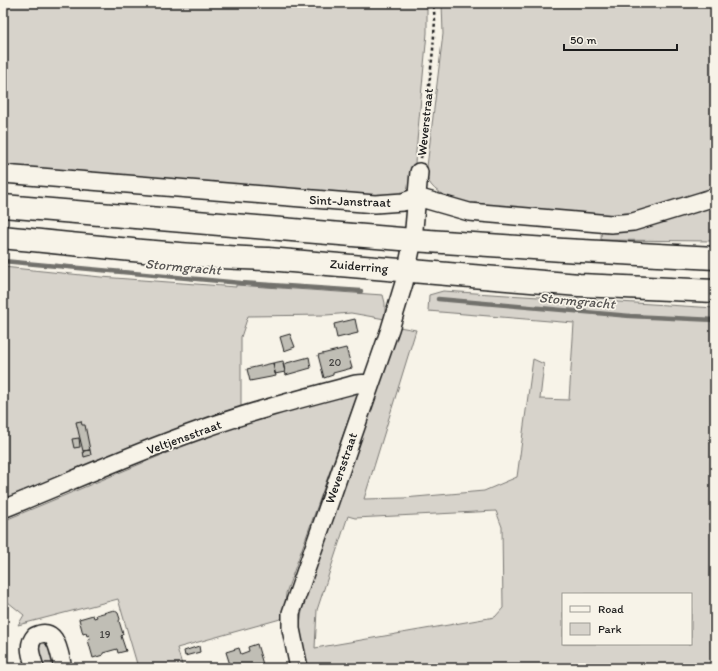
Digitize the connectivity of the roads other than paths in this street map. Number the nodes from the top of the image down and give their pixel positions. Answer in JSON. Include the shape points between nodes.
{"nodes":[{"id":1,"x":419,"y":172,"type":"road end"},
{"id":2,"x":3,"y":174,"type":"edge"},
{"id":3,"x":417,"y":197,"type":"junction"},
{"id":4,"x":715,"y":197,"type":"edge"},
{"id":5,"x":3,"y":206,"type":"edge"},
{"id":6,"x":3,"y":237,"type":"edge"},
{"id":7,"x":413,"y":240,"type":"junction"},
{"id":8,"x":715,"y":258,"type":"edge"},
{"id":9,"x":408,"y":270,"type":"junction"},
{"id":10,"x":715,"y":291,"type":"edge"},
{"id":11,"x":370,"y":383,"type":"junction"},
{"id":12,"x":3,"y":510,"type":"edge"},
{"id":13,"x":35,"y":668,"type":"edge"},
{"id":14,"x":63,"y":668,"type":"edge"},
{"id":15,"x":299,"y":668,"type":"edge"}],
"edges":[{"from":1,"to":3,"type":"street","name":"Weverstraat"},
{"from":2,"to":3,"type":"street","name":"Sint-Janstraat","via":[[375,204],[403,202]]},
{"from":3,"to":4,"type":"street","via":[[469,212],[611,224],[633,222]]},
{"from":3,"to":7,"type":"street","name":"Weverstraat"},
{"from":5,"to":7,"type":"highway"},
{"from":6,"to":9,"type":"highway","name":"Zuiderring","via":[[114,249]]},
{"from":7,"to":8,"type":"highway"},
{"from":7,"to":9,"type":"street","name":"Weverstraat"},
{"from":9,"to":10,"type":"highway","name":"Zuiderring","via":[[579,284]]},
{"from":9,"to":11,"type":"street","name":"Weversstraat"},
{"from":11,"to":12,"type":"street","name":"Veltjensstraat","via":[[356,384],[275,406],[197,431]]},
{"from":11,"to":15,"type":"street","name":"Weversstraat","via":[[290,613]]},
{"from":13,"to":14,"type":"street","via":[[30,644],[35,636],[45,633],[56,642]]}]}
